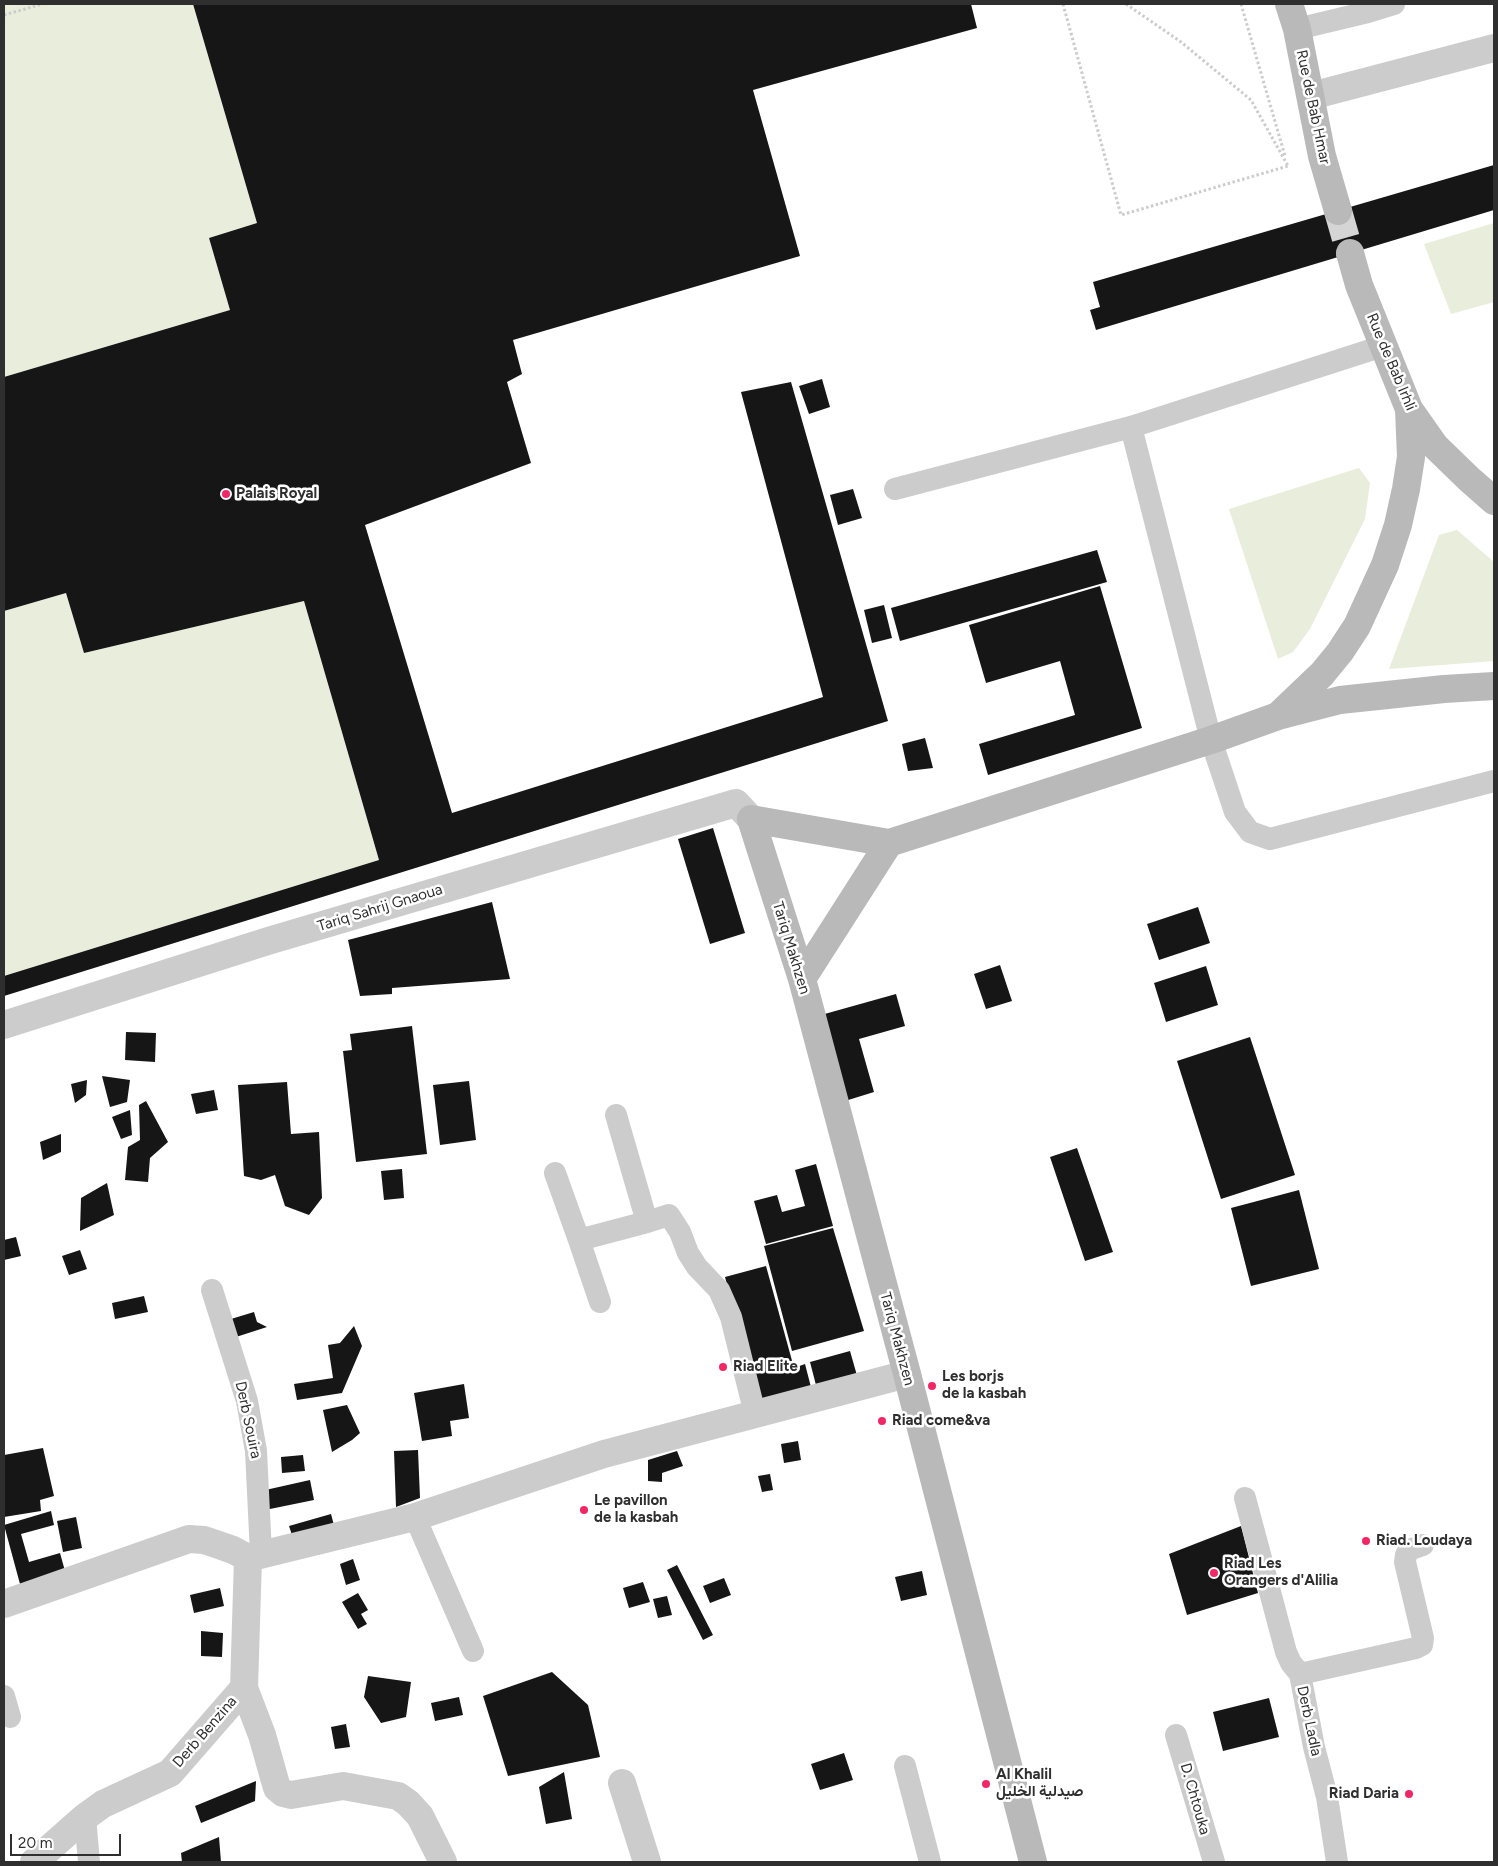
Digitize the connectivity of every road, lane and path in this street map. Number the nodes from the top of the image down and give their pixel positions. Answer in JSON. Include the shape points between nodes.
{"nodes":[{"id":1,"x":42,"y":4,"type":"edge"},
{"id":2,"x":1063,"y":4,"type":"edge"},
{"id":3,"x":1126,"y":4,"type":"edge"},
{"id":4,"x":1241,"y":4,"type":"edge"},
{"id":5,"x":1394,"y":4,"type":"edge"},
{"id":6,"x":4,"y":15,"type":"edge"},
{"id":7,"x":1293,"y":16,"type":"edge"},
{"id":8,"x":1494,"y":48,"type":"edge"},
{"id":9,"x":1311,"y":96,"type":"junction"},
{"id":10,"x":1288,"y":166,"type":"junction"},
{"id":11,"x":1338,"y":211,"type":"tunnel mouth"},
{"id":12,"x":1350,"y":253,"type":"tunnel mouth"},
{"id":13,"x":1383,"y":346,"type":"junction"},
{"id":14,"x":1408,"y":409,"type":"junction"},
{"id":15,"x":1130,"y":427,"type":"junction"},
{"id":16,"x":895,"y":488,"type":"dead end"},
{"id":17,"x":1494,"y":501,"type":"edge"},
{"id":18,"x":1494,"y":686,"type":"edge"},
{"id":19,"x":1278,"y":716,"type":"junction"},
{"id":20,"x":1211,"y":740,"type":"junction"},
{"id":21,"x":1494,"y":781,"type":"edge"},
{"id":22,"x":751,"y":819,"type":"junction"},
{"id":23,"x":889,"y":843,"type":"junction"},
{"id":24,"x":802,"y":979,"type":"junction"},
{"id":25,"x":4,"y":1025,"type":"edge"},
{"id":26,"x":616,"y":1115,"type":"dead end"},
{"id":27,"x":555,"y":1173,"type":"dead end"},
{"id":28,"x":647,"y":1222,"type":"junction"},
{"id":29,"x":580,"y":1240,"type":"junction"},
{"id":30,"x":212,"y":1290,"type":"dead end"},
{"id":31,"x":600,"y":1302,"type":"dead end"},
{"id":32,"x":907,"y":1374,"type":"junction"},
{"id":33,"x":756,"y":1414,"type":"junction"},
{"id":34,"x":1245,"y":1498,"type":"dead end"},
{"id":35,"x":415,"y":1517,"type":"junction"},
{"id":36,"x":1423,"y":1545,"type":"dead end"},
{"id":37,"x":254,"y":1556,"type":"junction"},
{"id":38,"x":4,"y":1604,"type":"edge"},
{"id":39,"x":473,"y":1650,"type":"dead end"},
{"id":40,"x":1300,"y":1674,"type":"junction"},
{"id":41,"x":244,"y":1688,"type":"junction"},
{"id":42,"x":4,"y":1696,"type":"edge"},
{"id":43,"x":10,"y":1718,"type":"dead end"},
{"id":44,"x":1176,"y":1735,"type":"dead end"},
{"id":45,"x":905,"y":1766,"type":"dead end"},
{"id":46,"x":622,"y":1783,"type":"dead end"},
{"id":47,"x":85,"y":1817,"type":"junction"},
{"id":48,"x":34,"y":1862,"type":"edge"},
{"id":49,"x":89,"y":1862,"type":"edge"},
{"id":50,"x":443,"y":1862,"type":"edge"},
{"id":51,"x":646,"y":1862,"type":"edge"},
{"id":52,"x":930,"y":1862,"type":"edge"},
{"id":53,"x":1033,"y":1862,"type":"edge"},
{"id":54,"x":1214,"y":1862,"type":"edge"},
{"id":55,"x":1337,"y":1862,"type":"edge"}],
"edges":[{"from":1,"to":6,"type":"path"},
{"from":2,"to":10,"type":"path","via":[[1121,215]]},
{"from":3,"to":10,"type":"path","via":[[1181,42],[1251,100]]},
{"from":4,"to":10,"type":"path"},
{"from":5,"to":7,"type":"lane","via":[[1368,12]]},
{"from":7,"to":9,"type":"street","name":"Rue de Bab Hmar"},
{"from":8,"to":9,"type":"street"},
{"from":9,"to":11,"type":"street","name":"Rue de Bab Hmar","via":[[1322,156]]},
{"from":12,"to":13,"type":"street","name":"Rue de Bab Irhli"},
{"from":13,"to":14,"type":"street","name":"Rue de Bab Irhli"},
{"from":13,"to":15,"type":"lane"},
{"from":14,"to":17,"type":"street","name":"Rue de Bab Irhli","via":[[1435,446]]},
{"from":14,"to":19,"type":"street","via":[[1411,457],[1398,525],[1385,565],[1340,652]]},
{"from":15,"to":16,"type":"lane"},
{"from":15,"to":20,"type":"lane"},
{"from":18,"to":19,"type":"street","via":[[1340,700]]},
{"from":19,"to":20,"type":"street"},
{"from":20,"to":21,"type":"lane","via":[[1235,812],[1250,832],[1270,839]]},
{"from":20,"to":23,"type":"street"},
{"from":22,"to":23,"type":"street"},
{"from":22,"to":24,"type":"street","name":"Tariq Makhzen"},
{"from":22,"to":25,"type":"street","name":"Tariq Sahrij Gnaoua","via":[[736,803],[268,941]]},
{"from":23,"to":24,"type":"street"},
{"from":24,"to":32,"type":"street","name":"Tariq Makhzen"},
{"from":26,"to":28,"type":"lane"},
{"from":27,"to":29,"type":"lane"},
{"from":28,"to":29,"type":"lane"},
{"from":28,"to":33,"type":"lane","via":[[669,1215],[697,1267],[719,1290],[732,1317]]},
{"from":29,"to":31,"type":"lane"},
{"from":30,"to":37,"type":"lane","name":"Derb Souira","via":[[251,1421],[258,1469]]},
{"from":32,"to":33,"type":"street"},
{"from":32,"to":53,"type":"street","name":"Tariq Makhzen"},
{"from":33,"to":35,"type":"street","via":[[604,1454]]},
{"from":34,"to":40,"type":"lane","name":"Derb Ladla","via":[[1286,1652]]},
{"from":35,"to":37,"type":"street"},
{"from":35,"to":39,"type":"lane"},
{"from":36,"to":40,"type":"lane","via":[[1409,1550],[1405,1562],[1422,1645]]},
{"from":37,"to":38,"type":"street","via":[[204,1540],[189,1539]]},
{"from":37,"to":41,"type":"street","name":"Derb Benzina"},
{"from":40,"to":55,"type":"lane","name":"Derb Ladla","via":[[1327,1797]]},
{"from":41,"to":47,"type":"street","name":"Derb Benzina","via":[[170,1772],[103,1804]]},
{"from":41,"to":50,"type":"street","via":[[277,1788],[291,1795],[343,1786],[398,1796],[420,1816]]},
{"from":42,"to":43,"type":"lane"},
{"from":44,"to":54,"type":"lane","name":"D. Chtouka"},
{"from":45,"to":52,"type":"lane"},
{"from":46,"to":51,"type":"street"},
{"from":47,"to":48,"type":"street","name":"Derb Benzina"},
{"from":47,"to":49,"type":"lane"}]}
